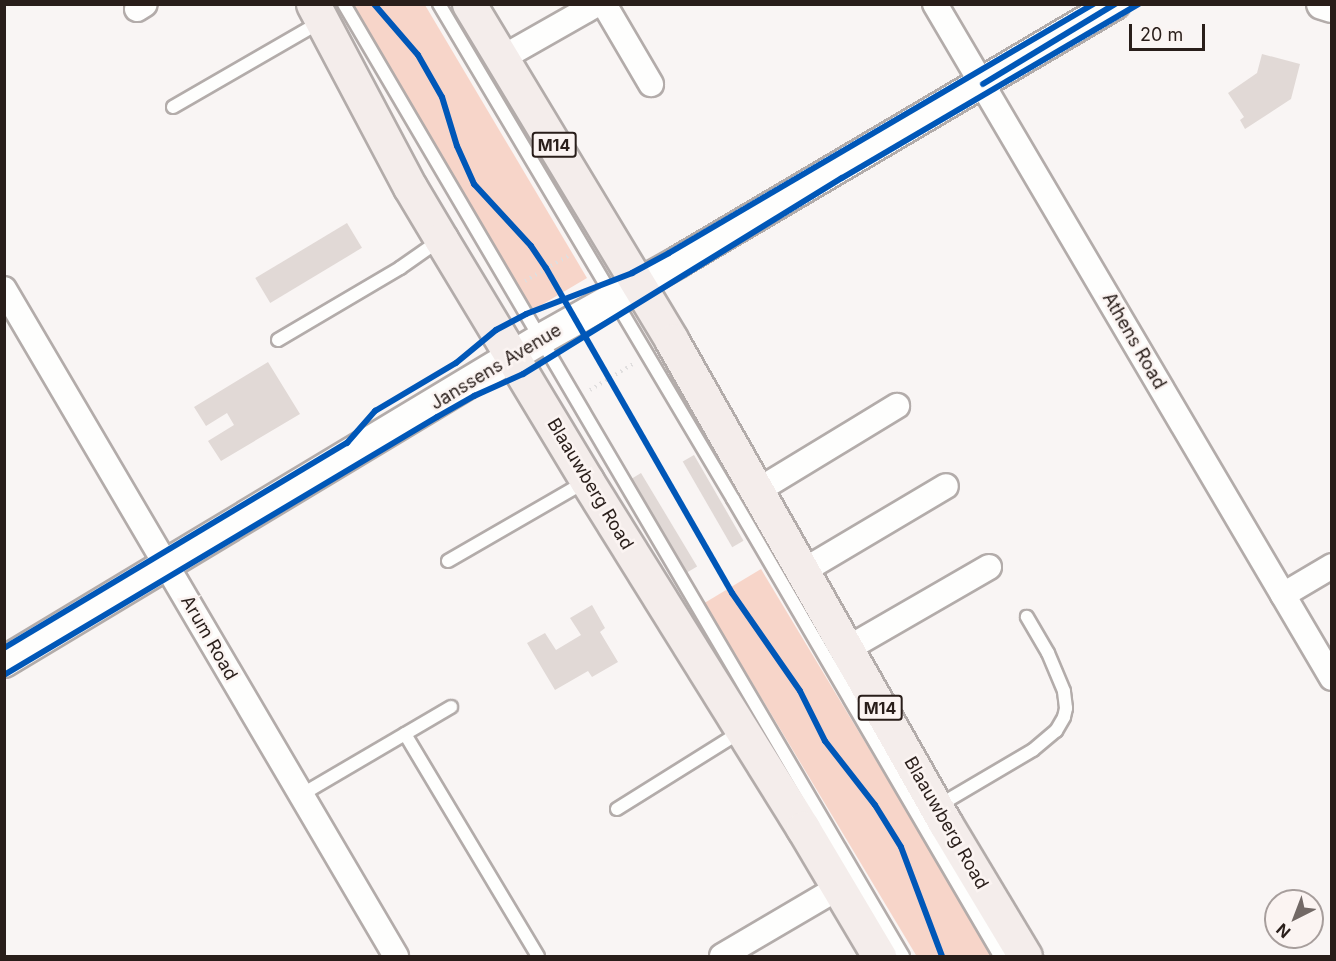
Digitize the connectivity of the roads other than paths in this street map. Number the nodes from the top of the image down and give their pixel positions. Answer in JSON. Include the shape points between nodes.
{"nodes":[{"id":1,"x":439,"y":4,"type":"edge"},
{"id":2,"x":469,"y":4,"type":"edge"},
{"id":3,"x":597,"y":4,"type":"edge"},
{"id":4,"x":604,"y":4,"type":"edge"},
{"id":5,"x":935,"y":4,"type":"edge"},
{"id":6,"x":1115,"y":4,"type":"edge"},
{"id":7,"x":1322,"y":4,"type":"edge"},
{"id":8,"x":1332,"y":7,"type":"edge"},
{"id":9,"x":326,"y":10,"type":"edge"},
{"id":10,"x":502,"y":58,"type":"junction"},
{"id":11,"x":651,"y":84,"type":"dead end"},
{"id":12,"x":983,"y":84,"type":"junction"},
{"id":13,"x":173,"y":107,"type":"dead end"},
{"id":14,"x":441,"y":239,"type":"junction"},
{"id":15,"x":4,"y":289,"type":"edge"},
{"id":16,"x":626,"y":292,"type":"junction"},
{"id":17,"x":541,"y":339,"type":"junction"},
{"id":18,"x":278,"y":340,"type":"dead end"},
{"id":19,"x":512,"y":356,"type":"junction"},
{"id":20,"x":897,"y":406,"type":"dead end"},
{"id":21,"x":586,"y":481,"type":"junction"},
{"id":22,"x":946,"y":486,"type":"dead end"},
{"id":23,"x":757,"y":491,"type":"junction"},
{"id":24,"x":448,"y":561,"type":"dead end"},
{"id":25,"x":167,"y":566,"type":"junction"},
{"id":26,"x":1332,"y":566,"type":"edge"},
{"id":27,"x":989,"y":567,"type":"dead end"},
{"id":28,"x":803,"y":571,"type":"junction"},
{"id":29,"x":1282,"y":595,"type":"junction"},
{"id":30,"x":1027,"y":617,"type":"dead end"},
{"id":31,"x":846,"y":649,"type":"junction"},
{"id":32,"x":4,"y":662,"type":"edge"},
{"id":33,"x":1332,"y":678,"type":"edge"},
{"id":34,"x":451,"y":707,"type":"dead end"},
{"id":35,"x":743,"y":731,"type":"junction"},
{"id":36,"x":405,"y":734,"type":"junction"},
{"id":37,"x":301,"y":795,"type":"junction"},
{"id":38,"x":936,"y":807,"type":"junction"},
{"id":39,"x":617,"y":809,"type":"dead end"},
{"id":40,"x":838,"y":888,"type":"junction"},
{"id":41,"x":396,"y":957,"type":"edge"},
{"id":42,"x":538,"y":957,"type":"edge"},
{"id":43,"x":723,"y":957,"type":"edge"},
{"id":44,"x":879,"y":957,"type":"edge"},
{"id":45,"x":903,"y":957,"type":"edge"},
{"id":46,"x":1000,"y":957,"type":"edge"},
{"id":47,"x":1025,"y":957,"type":"edge"}],
"edges":[{"from":1,"to":16,"type":"lane"},
{"from":2,"to":10,"type":"main road","name":"Blaauwberg Road","number":"M14"},
{"from":3,"to":10,"type":"street"},
{"from":4,"to":11,"type":"street"},
{"from":5,"to":12,"type":"street","name":"Athens Road"},
{"from":6,"to":12,"type":"street","name":"Janssens Avenue"},
{"from":7,"to":8,"type":"street"},
{"from":9,"to":13,"type":"lane"},
{"from":9,"to":14,"type":"main road","name":"Blaauwberg Road","via":[[410,187]]},
{"from":9,"to":17,"type":"lane"},
{"from":10,"to":16,"type":"main road","name":"Blaauwberg Road","number":"M14"},
{"from":12,"to":16,"type":"street","name":"Janssens Avenue"},
{"from":12,"to":29,"type":"street","name":"Athens Road"},
{"from":14,"to":18,"type":"lane","via":[[400,268]]},
{"from":14,"to":19,"type":"main road","name":"Blaauwberg Road"},
{"from":15,"to":25,"type":"street","name":"Arum Road"},
{"from":16,"to":17,"type":"street","name":"Janssens Avenue"},
{"from":16,"to":23,"type":"main road","name":"Blaauwberg Road","number":"M14"},
{"from":16,"to":46,"type":"lane","via":[[733,499]]},
{"from":17,"to":19,"type":"street","name":"Janssens Avenue"},
{"from":17,"to":45,"type":"lane"},
{"from":19,"to":21,"type":"main road","name":"Blaauwberg Road"},
{"from":19,"to":25,"type":"street","name":"Janssens Avenue"},
{"from":20,"to":23,"type":"street"},
{"from":21,"to":24,"type":"lane"},
{"from":21,"to":35,"type":"main road","name":"Blaauwberg Road"},
{"from":22,"to":28,"type":"street"},
{"from":23,"to":28,"type":"main road","name":"Blaauwberg Road","number":"M14"},
{"from":25,"to":32,"type":"street","name":"Janssens Avenue"},
{"from":25,"to":37,"type":"street","name":"Arum Road"},
{"from":26,"to":29,"type":"street"},
{"from":27,"to":31,"type":"street"},
{"from":28,"to":31,"type":"main road","name":"Blaauwberg Road","number":"M14"},
{"from":29,"to":33,"type":"street","name":"Athens Road"},
{"from":30,"to":38,"type":"lane","via":[[1064,690],[1064,717],[1056,730],[1033,750]]},
{"from":31,"to":38,"type":"main road","name":"Blaauwberg Road","number":"M14"},
{"from":34,"to":36,"type":"lane"},
{"from":35,"to":39,"type":"lane"},
{"from":35,"to":40,"type":"main road","name":"Blaauwberg Road"},
{"from":36,"to":37,"type":"lane"},
{"from":36,"to":42,"type":"lane"},
{"from":37,"to":41,"type":"street","name":"Arum Road"},
{"from":38,"to":47,"type":"main road","name":"Blaauwberg Road","number":"M14"},
{"from":40,"to":43,"type":"street"},
{"from":40,"to":44,"type":"main road","name":"Blaauwberg Road"}]}
